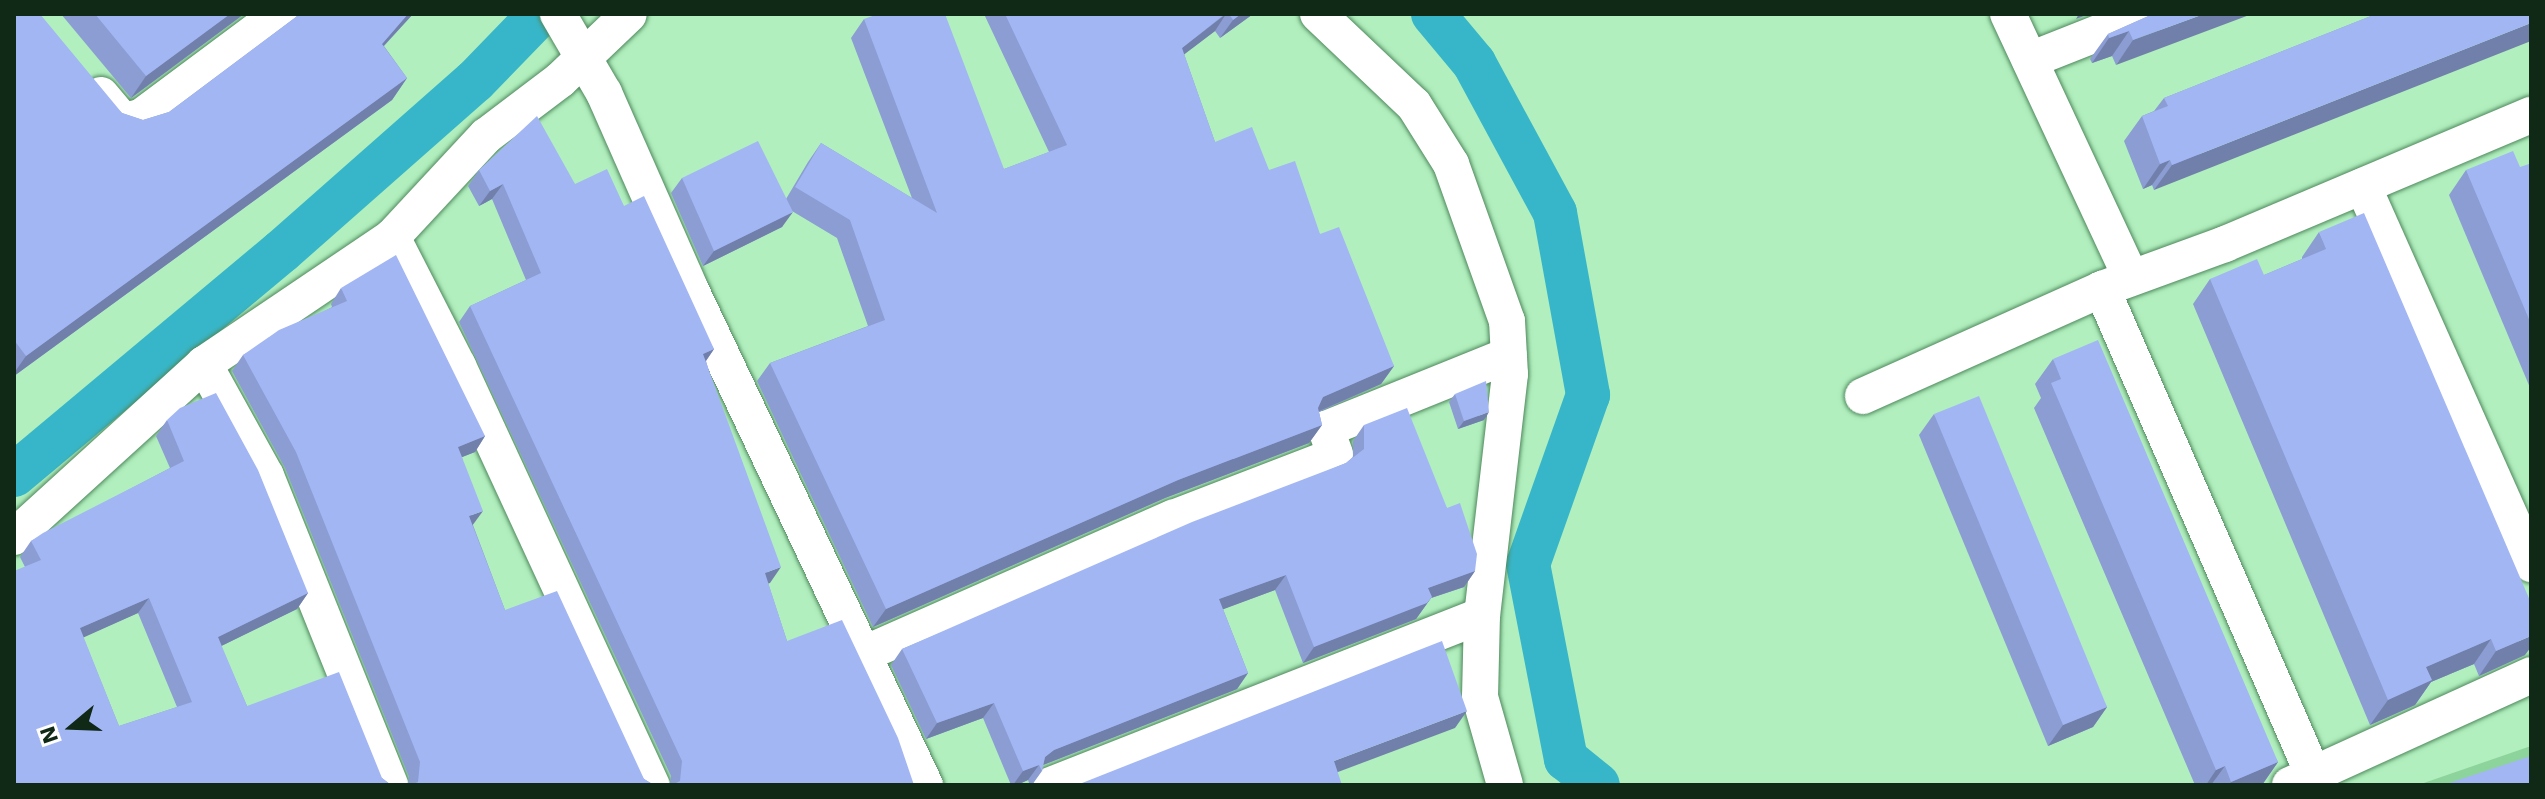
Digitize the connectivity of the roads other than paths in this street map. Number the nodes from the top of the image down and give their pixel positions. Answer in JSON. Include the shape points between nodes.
{"nodes":[{"id":1,"x":279,"y":14,"type":"edge"},
{"id":2,"x":629,"y":14,"type":"edge"},
{"id":3,"x":1318,"y":14,"type":"edge"},
{"id":4,"x":2008,"y":14,"type":"edge"},
{"id":5,"x":2146,"y":14,"type":"edge"},
{"id":6,"x":568,"y":35,"type":"edge"},
{"id":7,"x":2030,"y":60,"type":"junction"},
{"id":8,"x":82,"y":73,"type":"edge"},
{"id":9,"x":2531,"y":115,"type":"edge"},
{"id":10,"x":2363,"y":186,"type":"junction"},
{"id":11,"x":392,"y":237,"type":"junction"},
{"id":12,"x":2116,"y":284,"type":"junction"},
{"id":13,"x":1509,"y":355,"type":"junction"},
{"id":14,"x":204,"y":364,"type":"junction"},
{"id":15,"x":1863,"y":396,"type":"dead end"},
{"id":16,"x":14,"y":537,"type":"edge"},
{"id":17,"x":2531,"y":564,"type":"edge"},
{"id":18,"x":1482,"y":615,"type":"junction"},
{"id":19,"x":864,"y":654,"type":"junction"},
{"id":20,"x":2531,"y":675,"type":"edge"},
{"id":21,"x":2302,"y":780,"type":"edge"},
{"id":22,"x":390,"y":785,"type":"edge"},
{"id":23,"x":652,"y":785,"type":"edge"},
{"id":24,"x":925,"y":785,"type":"edge"},
{"id":25,"x":1051,"y":785,"type":"edge"},
{"id":26,"x":1505,"y":785,"type":"edge"}],
"edges":[{"from":1,"to":8,"type":"street","via":[[141,117],[123,121]]},
{"from":2,"to":6,"type":"street"},
{"from":3,"to":13,"type":"street","via":[[1414,105],[1451,164],[1507,321]]},
{"from":4,"to":7,"type":"street"},
{"from":5,"to":7,"type":"street"},
{"from":6,"to":11,"type":"street","via":[[486,136]]},
{"from":6,"to":19,"type":"street","via":[[604,93]]},
{"from":7,"to":12,"type":"street"},
{"from":9,"to":10,"type":"street"},
{"from":10,"to":12,"type":"street"},
{"from":10,"to":17,"type":"street"},
{"from":11,"to":14,"type":"street"},
{"from":11,"to":23,"type":"street","via":[[458,366]]},
{"from":12,"to":15,"type":"street"},
{"from":12,"to":21,"type":"street"},
{"from":13,"to":18,"type":"street","via":[[1505,444]]},
{"from":13,"to":19,"type":"street","via":[[1326,429],[1335,454],[1327,459],[1173,518]]},
{"from":14,"to":16,"type":"street"},
{"from":14,"to":22,"type":"street","via":[[266,476]]},
{"from":18,"to":25,"type":"street"},
{"from":18,"to":26,"type":"street","via":[[1480,697]]},
{"from":19,"to":24,"type":"street"},
{"from":20,"to":21,"type":"street"}]}
